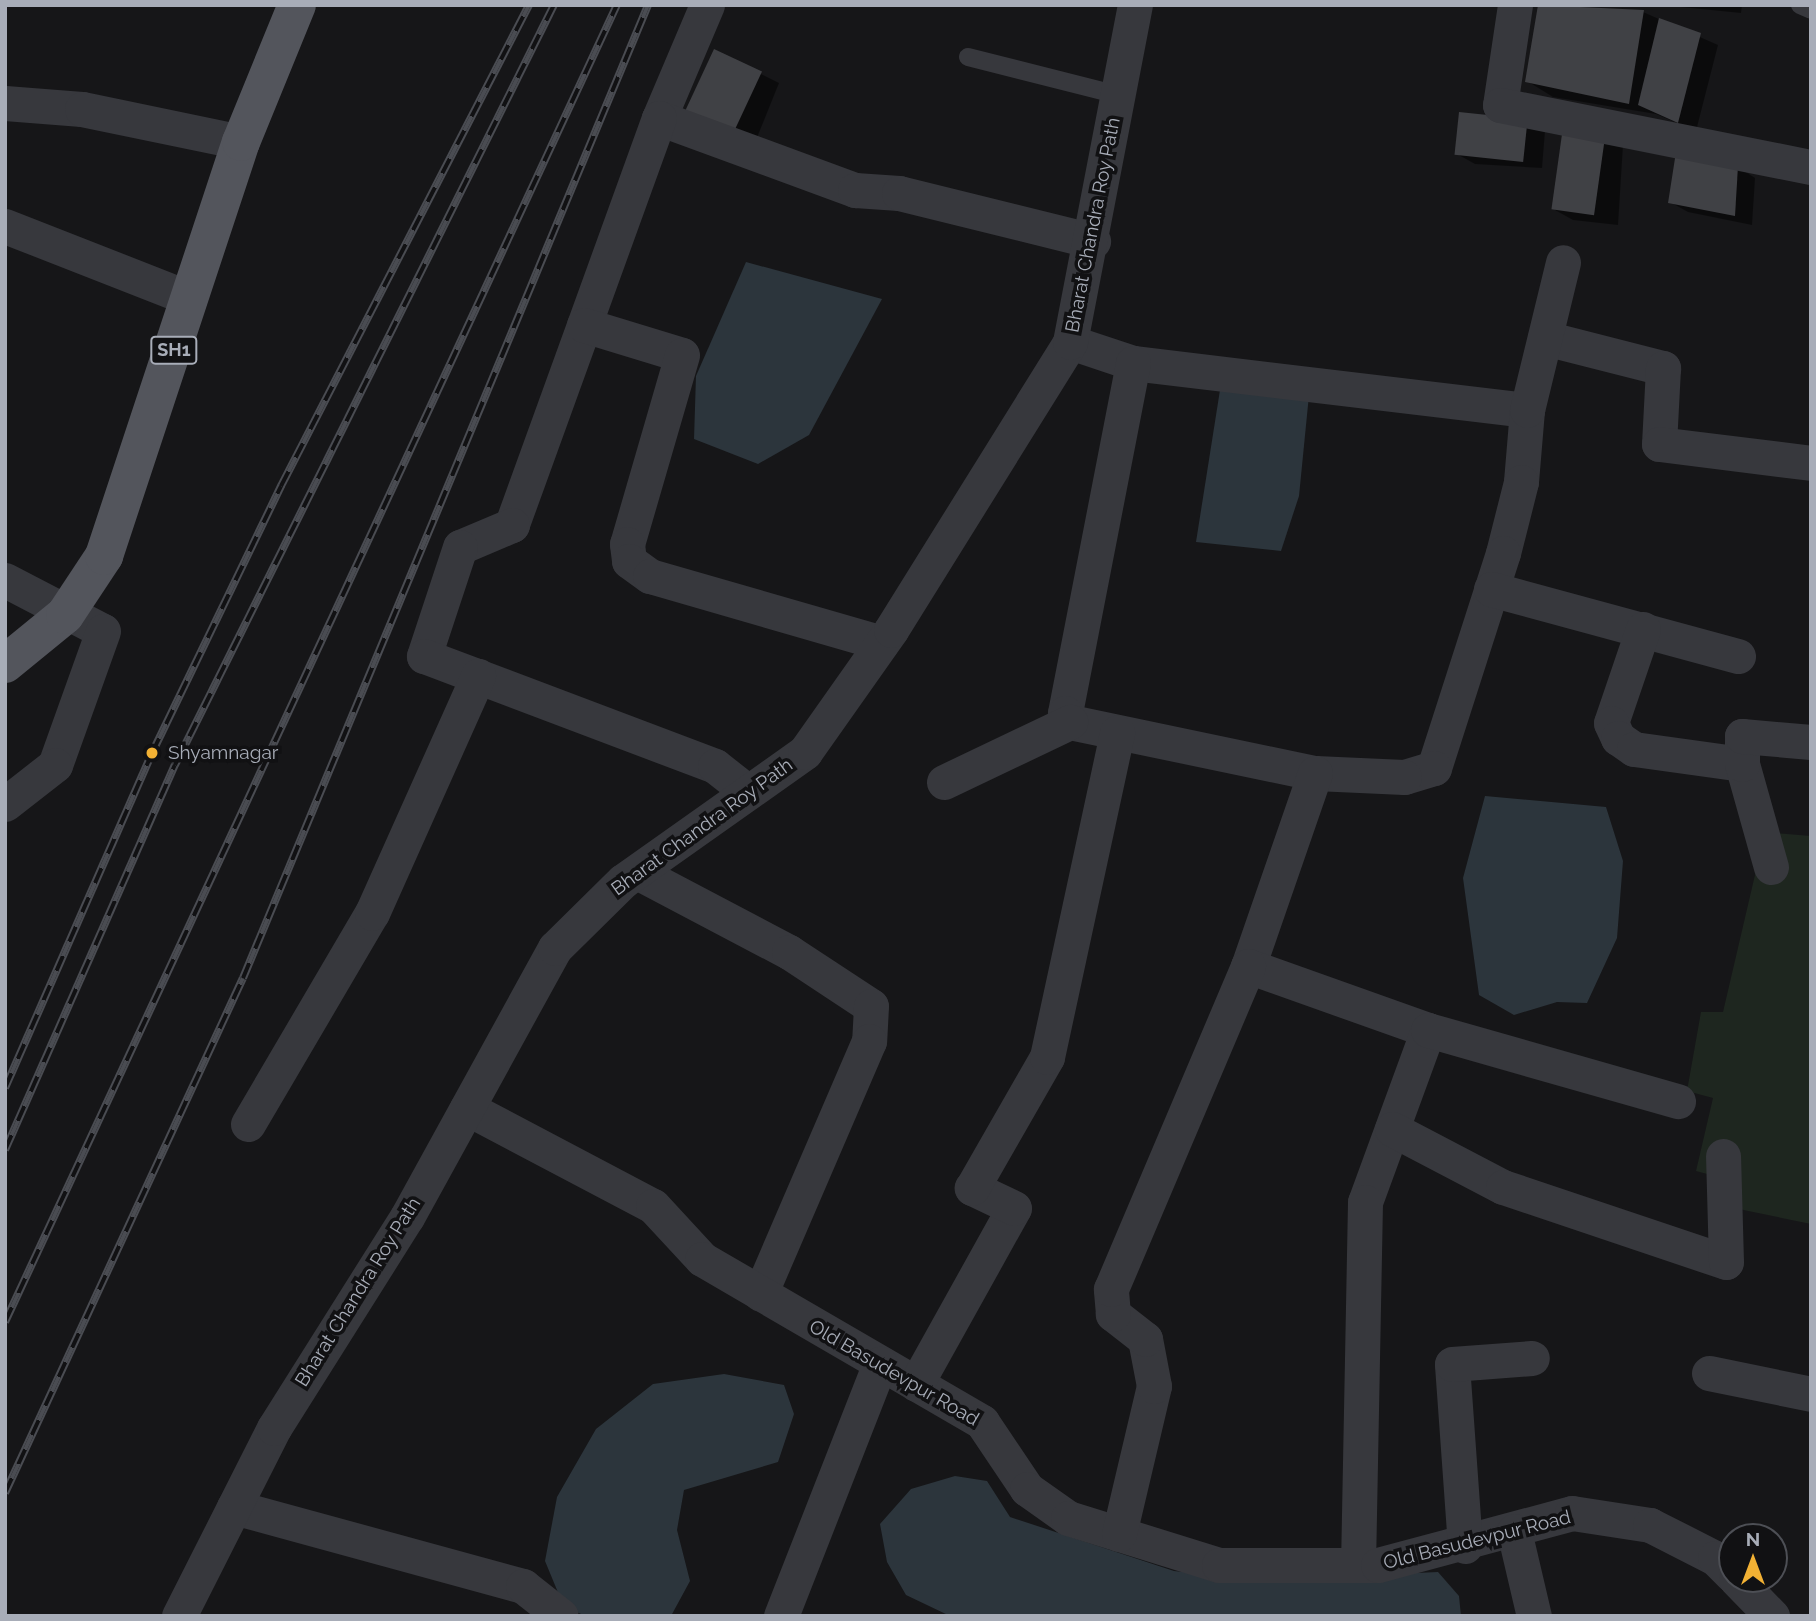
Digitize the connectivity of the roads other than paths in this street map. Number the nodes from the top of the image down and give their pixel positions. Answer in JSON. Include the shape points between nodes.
{"nodes":[{"id":1,"x":297,"y":5,"type":"edge"},
{"id":2,"x":707,"y":5,"type":"edge"},
{"id":3,"x":1135,"y":5,"type":"edge"},
{"id":4,"x":1515,"y":5,"type":"edge"},
{"id":5,"x":1800,"y":5,"type":"edge"},
{"id":6,"x":1811,"y":10,"type":"edge"},
{"id":7,"x":968,"y":57,"type":"dead end"},
{"id":8,"x":1118,"y":95,"type":"junction"},
{"id":9,"x":5,"y":103,"type":"edge"},
{"id":10,"x":659,"y":118,"type":"junction"},
{"id":11,"x":241,"y":142,"type":"junction"},
{"id":12,"x":1811,"y":167,"type":"edge"},
{"id":13,"x":5,"y":226,"type":"edge"},
{"id":14,"x":1093,"y":241,"type":"junction"},
{"id":15,"x":1563,"y":262,"type":"dead end"},
{"id":16,"x":189,"y":298,"type":"junction"},
{"id":17,"x":584,"y":325,"type":"junction"},
{"id":18,"x":1545,"y":338,"type":"junction"},
{"id":19,"x":1070,"y":342,"type":"junction"},
{"id":20,"x":1133,"y":363,"type":"junction"},
{"id":21,"x":1527,"y":410,"type":"junction"},
{"id":22,"x":1811,"y":463,"type":"edge"},
{"id":23,"x":5,"y":580,"type":"edge"},
{"id":24,"x":1491,"y":589,"type":"junction"},
{"id":25,"x":65,"y":615,"type":"junction"},
{"id":26,"x":1643,"y":629,"type":"junction"},
{"id":27,"x":882,"y":643,"type":"junction"},
{"id":28,"x":1738,"y":656,"type":"dead end"},
{"id":29,"x":5,"y":664,"type":"edge"},
{"id":30,"x":478,"y":676,"type":"junction"},
{"id":31,"x":1070,"y":722,"type":"junction"},
{"id":32,"x":1117,"y":732,"type":"junction"},
{"id":33,"x":1811,"y":742,"type":"edge"},
{"id":34,"x":1742,"y":764,"type":"junction"},
{"id":35,"x":1315,"y":774,"type":"junction"},
{"id":36,"x":944,"y":782,"type":"dead end"},
{"id":37,"x":748,"y":792,"type":"junction"},
{"id":38,"x":5,"y":804,"type":"edge"},
{"id":39,"x":1770,"y":867,"type":"dead end"},
{"id":40,"x":639,"y":873,"type":"junction"},
{"id":41,"x":1248,"y":966,"type":"junction"},
{"id":42,"x":1428,"y":1030,"type":"junction"},
{"id":43,"x":1678,"y":1101,"type":"dead end"},
{"id":44,"x":467,"y":1108,"type":"junction"},
{"id":45,"x":248,"y":1124,"type":"dead end"},
{"id":46,"x":1392,"y":1129,"type":"junction"},
{"id":47,"x":1723,"y":1156,"type":"dead end"},
{"id":48,"x":760,"y":1294,"type":"junction"},
{"id":49,"x":1532,"y":1358,"type":"dead end"},
{"id":50,"x":880,"y":1364,"type":"junction"},
{"id":51,"x":1709,"y":1373,"type":"dead end"},
{"id":52,"x":916,"y":1384,"type":"junction"},
{"id":53,"x":1811,"y":1394,"type":"edge"},
{"id":54,"x":234,"y":1507,"type":"junction"},
{"id":55,"x":1514,"y":1531,"type":"junction"},
{"id":56,"x":1119,"y":1534,"type":"junction"},
{"id":57,"x":1465,"y":1546,"type":"junction"},
{"id":58,"x":1718,"y":1561,"type":"edge"},
{"id":59,"x":1358,"y":1565,"type":"junction"},
{"id":60,"x":1750,"y":1593,"type":"edge"},
{"id":61,"x":179,"y":1616,"type":"edge"},
{"id":62,"x":561,"y":1616,"type":"edge"},
{"id":63,"x":781,"y":1616,"type":"edge"},
{"id":64,"x":1534,"y":1616,"type":"edge"},
{"id":65,"x":1772,"y":1616,"type":"edge"}],
"edges":[{"from":1,"to":11,"type":"main road","number":"SH1"},
{"from":2,"to":10,"type":"street"},
{"from":3,"to":8,"type":"street","name":"Bharat Chandra Roy Path"},
{"from":4,"to":12,"type":"street","via":[[1500,105]]},
{"from":5,"to":6,"type":"lane"},
{"from":7,"to":8,"type":"lane"},
{"from":8,"to":14,"type":"street","name":"Bharat Chandra Roy Path"},
{"from":9,"to":11,"type":"street","via":[[82,109]]},
{"from":10,"to":14,"type":"street","via":[[855,190],[899,193]]},
{"from":10,"to":17,"type":"street"},
{"from":11,"to":16,"type":"main road","number":"SH1"},
{"from":13,"to":16,"type":"street"},
{"from":14,"to":19,"type":"street","name":"Bharat Chandra Roy Path"},
{"from":15,"to":18,"type":"street"},
{"from":16,"to":25,"type":"main road","number":"SH1","via":[[113,534]]},
{"from":17,"to":27,"type":"street","via":[[682,355],[626,544],[629,561],[650,576]]},
{"from":17,"to":30,"type":"street","via":[[512,525],[460,547],[424,656]]},
{"from":18,"to":21,"type":"street"},
{"from":18,"to":22,"type":"street","via":[[1663,368],[1659,444]]},
{"from":19,"to":20,"type":"street"},
{"from":19,"to":27,"type":"street","name":"Bharat Chandra Roy Path"},
{"from":20,"to":21,"type":"street"},
{"from":20,"to":31,"type":"street","via":[[1065,704]]},
{"from":21,"to":24,"type":"street","via":[[1521,482]]},
{"from":23,"to":25,"type":"street"},
{"from":24,"to":26,"type":"street"},
{"from":24,"to":35,"type":"street","via":[[1434,768],[1404,777]]},
{"from":25,"to":29,"type":"main road","number":"SH1"},
{"from":25,"to":38,"type":"street","via":[[103,631],[55,765]]},
{"from":26,"to":28,"type":"street"},
{"from":26,"to":34,"type":"street","via":[[1611,723],[1618,738],[1634,749]]},
{"from":27,"to":37,"type":"street","name":"Bharat Chandra Roy Path","via":[[805,752]]},
{"from":30,"to":37,"type":"street","via":[[715,766]]},
{"from":30,"to":45,"type":"street","via":[[372,914]]},
{"from":31,"to":32,"type":"street"},
{"from":31,"to":36,"type":"street"},
{"from":32,"to":35,"type":"street"},
{"from":32,"to":52,"type":"street","via":[[1048,1057],[972,1188],[1014,1208]]},
{"from":33,"to":34,"type":"street","via":[[1742,736]]},
{"from":34,"to":39,"type":"street"},
{"from":35,"to":41,"type":"street"},
{"from":37,"to":40,"type":"street","name":"Bharat Chandra Roy Path"},
{"from":40,"to":44,"type":"street","name":"Bharat Chandra Roy Path","via":[[555,948]]},
{"from":40,"to":48,"type":"street","via":[[789,952],[871,1006],[869,1041]]},
{"from":41,"to":42,"type":"street"},
{"from":41,"to":56,"type":"street","via":[[1111,1289],[1114,1314],[1145,1339],[1154,1387]]},
{"from":42,"to":43,"type":"street"},
{"from":42,"to":46,"type":"street"},
{"from":44,"to":48,"type":"street","name":"Old Basudevpur Road","via":[[653,1206],[702,1259]]},
{"from":44,"to":54,"type":"street","name":"Bharat Chandra Roy Path","via":[[274,1428]]},
{"from":46,"to":47,"type":"street","via":[[1503,1187],[1726,1262]]},
{"from":46,"to":59,"type":"street","via":[[1365,1202]]},
{"from":48,"to":50,"type":"street","name":"Old Basudevpur Road"},
{"from":49,"to":57,"type":"street","via":[[1452,1364]]},
{"from":50,"to":52,"type":"street","name":"Old Basudevpur Road"},
{"from":50,"to":63,"type":"street"},
{"from":51,"to":53,"type":"street"},
{"from":52,"to":56,"type":"street","name":"Old Basudevpur Road","via":[[982,1422],[1027,1489],[1068,1518]]},
{"from":54,"to":61,"type":"street","name":"Bharat Chandra Roy Path"},
{"from":54,"to":62,"type":"street","via":[[523,1587]]},
{"from":55,"to":57,"type":"street","name":"Old Basudevpur Road"},
{"from":55,"to":58,"type":"street","name":"Old Basudevpur Road","via":[[1572,1513],[1650,1525]]},
{"from":55,"to":64,"type":"street"},
{"from":56,"to":59,"type":"street","name":"Old Basudevpur Road","via":[[1219,1565]]},
{"from":57,"to":59,"type":"street","name":"Old Basudevpur Road"},
{"from":60,"to":65,"type":"street","name":"Old Basudevpur Road"}]}
